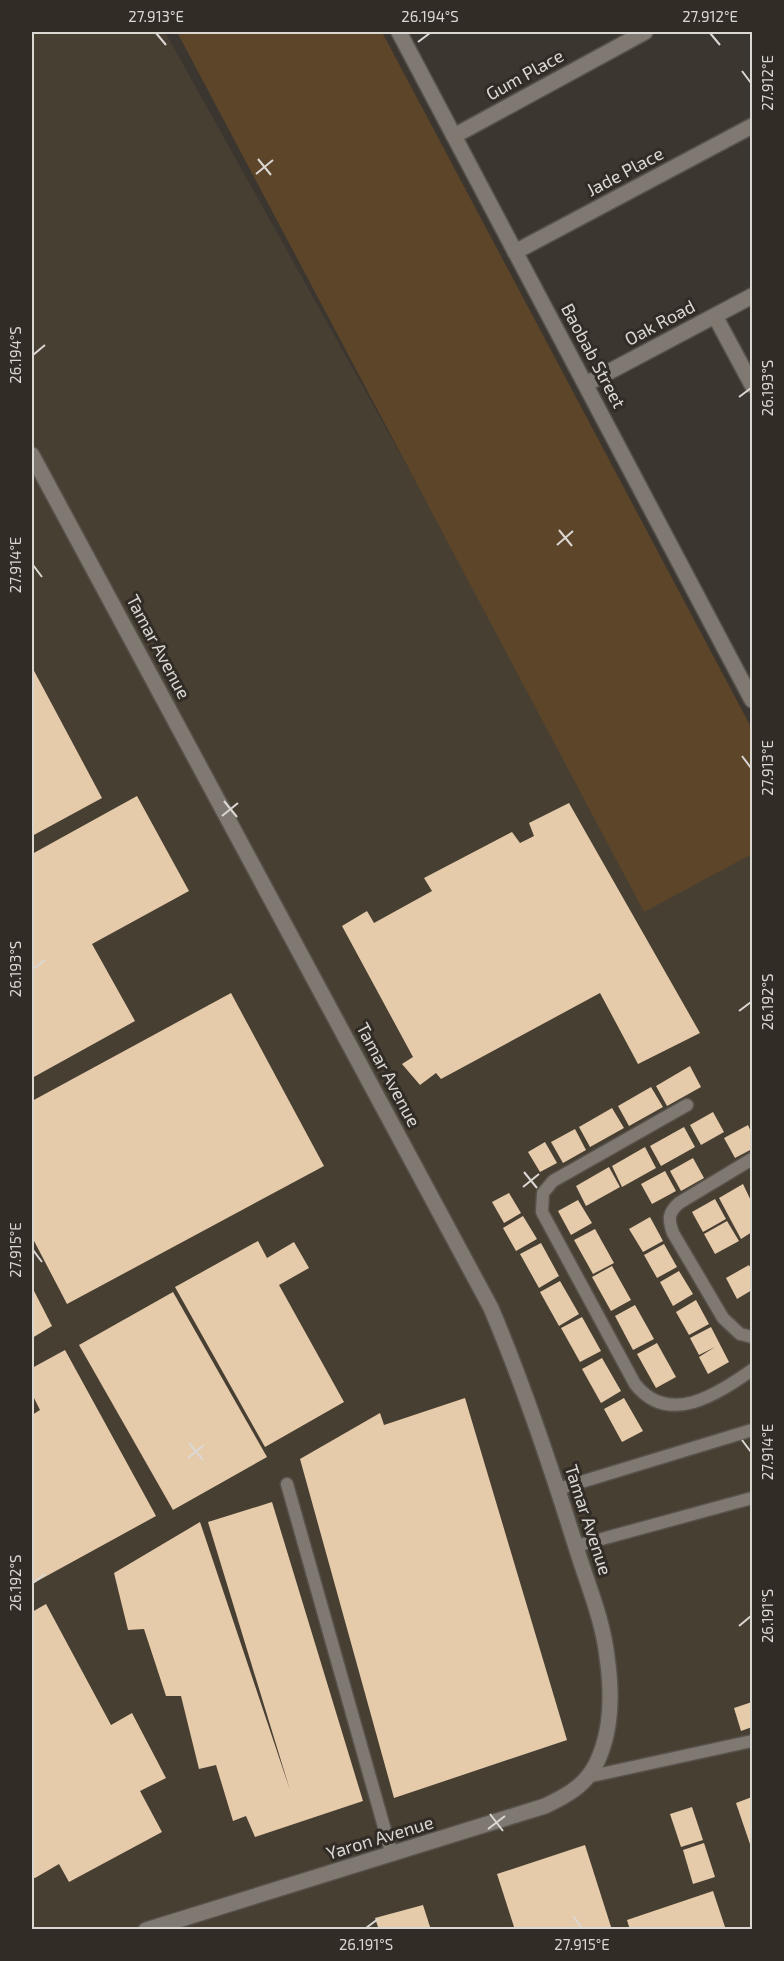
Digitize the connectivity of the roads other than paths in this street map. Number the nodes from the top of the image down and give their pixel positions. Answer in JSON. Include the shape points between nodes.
{"nodes":[{"id":1,"x":399,"y":32,"type":"edge"},
{"id":2,"x":645,"y":32,"type":"edge"},
{"id":3,"x":753,"y":126,"type":"edge"},
{"id":4,"x":454,"y":136,"type":"junction"},
{"id":5,"x":515,"y":252,"type":"junction"},
{"id":6,"x":753,"y":296,"type":"edge"},
{"id":7,"x":715,"y":316,"type":"junction"},
{"id":8,"x":586,"y":384,"type":"junction"},
{"id":9,"x":753,"y":385,"type":"edge"},
{"id":10,"x":32,"y":455,"type":"edge"},
{"id":11,"x":753,"y":700,"type":"edge"},
{"id":12,"x":687,"y":1105,"type":"dead end"},
{"id":13,"x":753,"y":1159,"type":"edge"},
{"id":14,"x":753,"y":1337,"type":"edge"},
{"id":15,"x":753,"y":1370,"type":"edge"},
{"id":16,"x":753,"y":1430,"type":"edge"},
{"id":17,"x":287,"y":1484,"type":"dead end"},
{"id":18,"x":558,"y":1489,"type":"junction"},
{"id":19,"x":753,"y":1498,"type":"edge"},
{"id":20,"x":576,"y":1546,"type":"junction"},
{"id":21,"x":753,"y":1741,"type":"edge"},
{"id":22,"x":602,"y":1749,"type":"joint"},
{"id":23,"x":587,"y":1777,"type":"junction"},
{"id":24,"x":392,"y":1855,"type":"junction"},
{"id":25,"x":146,"y":1929,"type":"edge"}],
"edges":[{"from":1,"to":4,"type":"street","name":"Baobab Street"},
{"from":2,"to":4,"type":"street","name":"Gum Place"},
{"from":3,"to":5,"type":"street","name":"Jade Place"},
{"from":4,"to":5,"type":"street","name":"Baobab Street"},
{"from":5,"to":8,"type":"street","name":"Baobab Street"},
{"from":6,"to":7,"type":"street","name":"Oak Road"},
{"from":7,"to":8,"type":"street","name":"Oak Road"},
{"from":7,"to":9,"type":"street"},
{"from":8,"to":11,"type":"street","name":"Baobab Street"},
{"from":10,"to":18,"type":"street","name":"Tamar Avenue","via":[[491,1308]]},
{"from":12,"to":15,"type":"lane","via":[[553,1181],[543,1193],[542,1212],[643,1394],[660,1405],[686,1404]]},
{"from":13,"to":14,"type":"lane","via":[[679,1203],[669,1218],[723,1318],[740,1334]]},
{"from":16,"to":18,"type":"lane"},
{"from":17,"to":24,"type":"lane"},
{"from":18,"to":20,"type":"street","name":"Tamar Avenue"},
{"from":19,"to":20,"type":"lane"},
{"from":20,"to":22,"type":"street","name":"Tamar Avenue","via":[[607,1655],[609,1709]]},
{"from":21,"to":23,"type":"lane"},
{"from":22,"to":23,"type":"street","name":"Yaron Avenue"},
{"from":23,"to":24,"type":"street","name":"Yaron Avenue","via":[[578,1788],[545,1806]]},
{"from":24,"to":25,"type":"street","name":"Yaron Avenue"}]}
